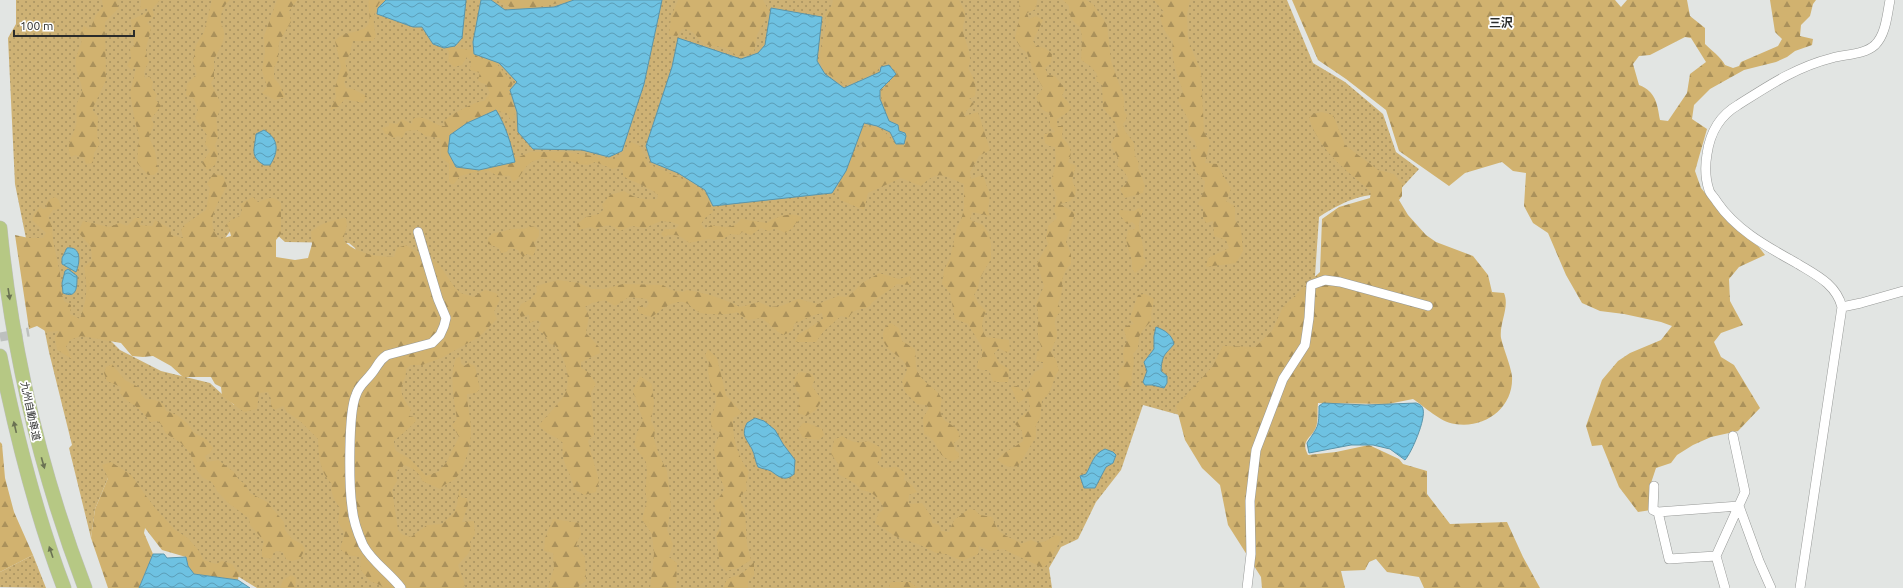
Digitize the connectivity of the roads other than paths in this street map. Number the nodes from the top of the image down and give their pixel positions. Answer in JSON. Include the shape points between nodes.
{"nodes":[{"id":1,"x":1890,"y":0,"type":"edge"},
{"id":2,"x":0,"y":228,"type":"edge"},
{"id":3,"x":418,"y":232,"type":"dead end"},
{"id":4,"x":1903,"y":291,"type":"edge"},
{"id":5,"x":1428,"y":306,"type":"dead end"},
{"id":6,"x":1842,"y":306,"type":"junction"},
{"id":7,"x":0,"y":356,"type":"edge"},
{"id":8,"x":1733,"y":436,"type":"dead end"},
{"id":9,"x":1654,"y":486,"type":"dead end"},
{"id":10,"x":1739,"y":506,"type":"junction"},
{"id":11,"x":1658,"y":512,"type":"junction"},
{"id":12,"x":1716,"y":556,"type":"junction"},
{"id":13,"x":64,"y":588,"type":"edge"},
{"id":14,"x":85,"y":588,"type":"edge"},
{"id":15,"x":401,"y":588,"type":"edge"},
{"id":16,"x":1247,"y":588,"type":"edge"},
{"id":17,"x":1725,"y":588,"type":"edge"},
{"id":18,"x":1771,"y":588,"type":"edge"},
{"id":19,"x":1800,"y":588,"type":"edge"}],
"edges":[{"from":1,"to":6,"type":"street","via":[[1881,36],[1874,46],[1791,72],[1734,108],[1715,127],[1707,152],[1705,169],[1709,190],[1741,230],[1824,279],[1836,293]]},
{"from":2,"to":14,"type":"highway","name":"九州自動車道","one_way":true,"via":[[18,352],[38,446],[68,546]]},
{"from":3,"to":15,"type":"street","via":[[446,318],[444,326],[432,343],[382,358],[361,384],[355,396],[352,414],[351,494],[354,518],[367,552]]},
{"from":4,"to":6,"type":"street","via":[[1861,304]]},
{"from":5,"to":16,"type":"street","via":[[1340,282],[1325,280],[1312,285],[1305,345],[1282,379],[1256,450],[1250,501],[1251,554]]},
{"from":6,"to":19,"type":"street"},
{"from":13,"to":7,"type":"highway","name":"九州自動車道","one_way":true,"via":[[21,452]]},
{"from":8,"to":10,"type":"street","via":[[1745,492]]},
{"from":9,"to":11,"type":"street","via":[[1653,510]]},
{"from":10,"to":11,"type":"street"},
{"from":10,"to":12,"type":"street"},
{"from":10,"to":18,"type":"street"},
{"from":11,"to":12,"type":"street","via":[[1669,559]]},
{"from":12,"to":17,"type":"street"}]}
